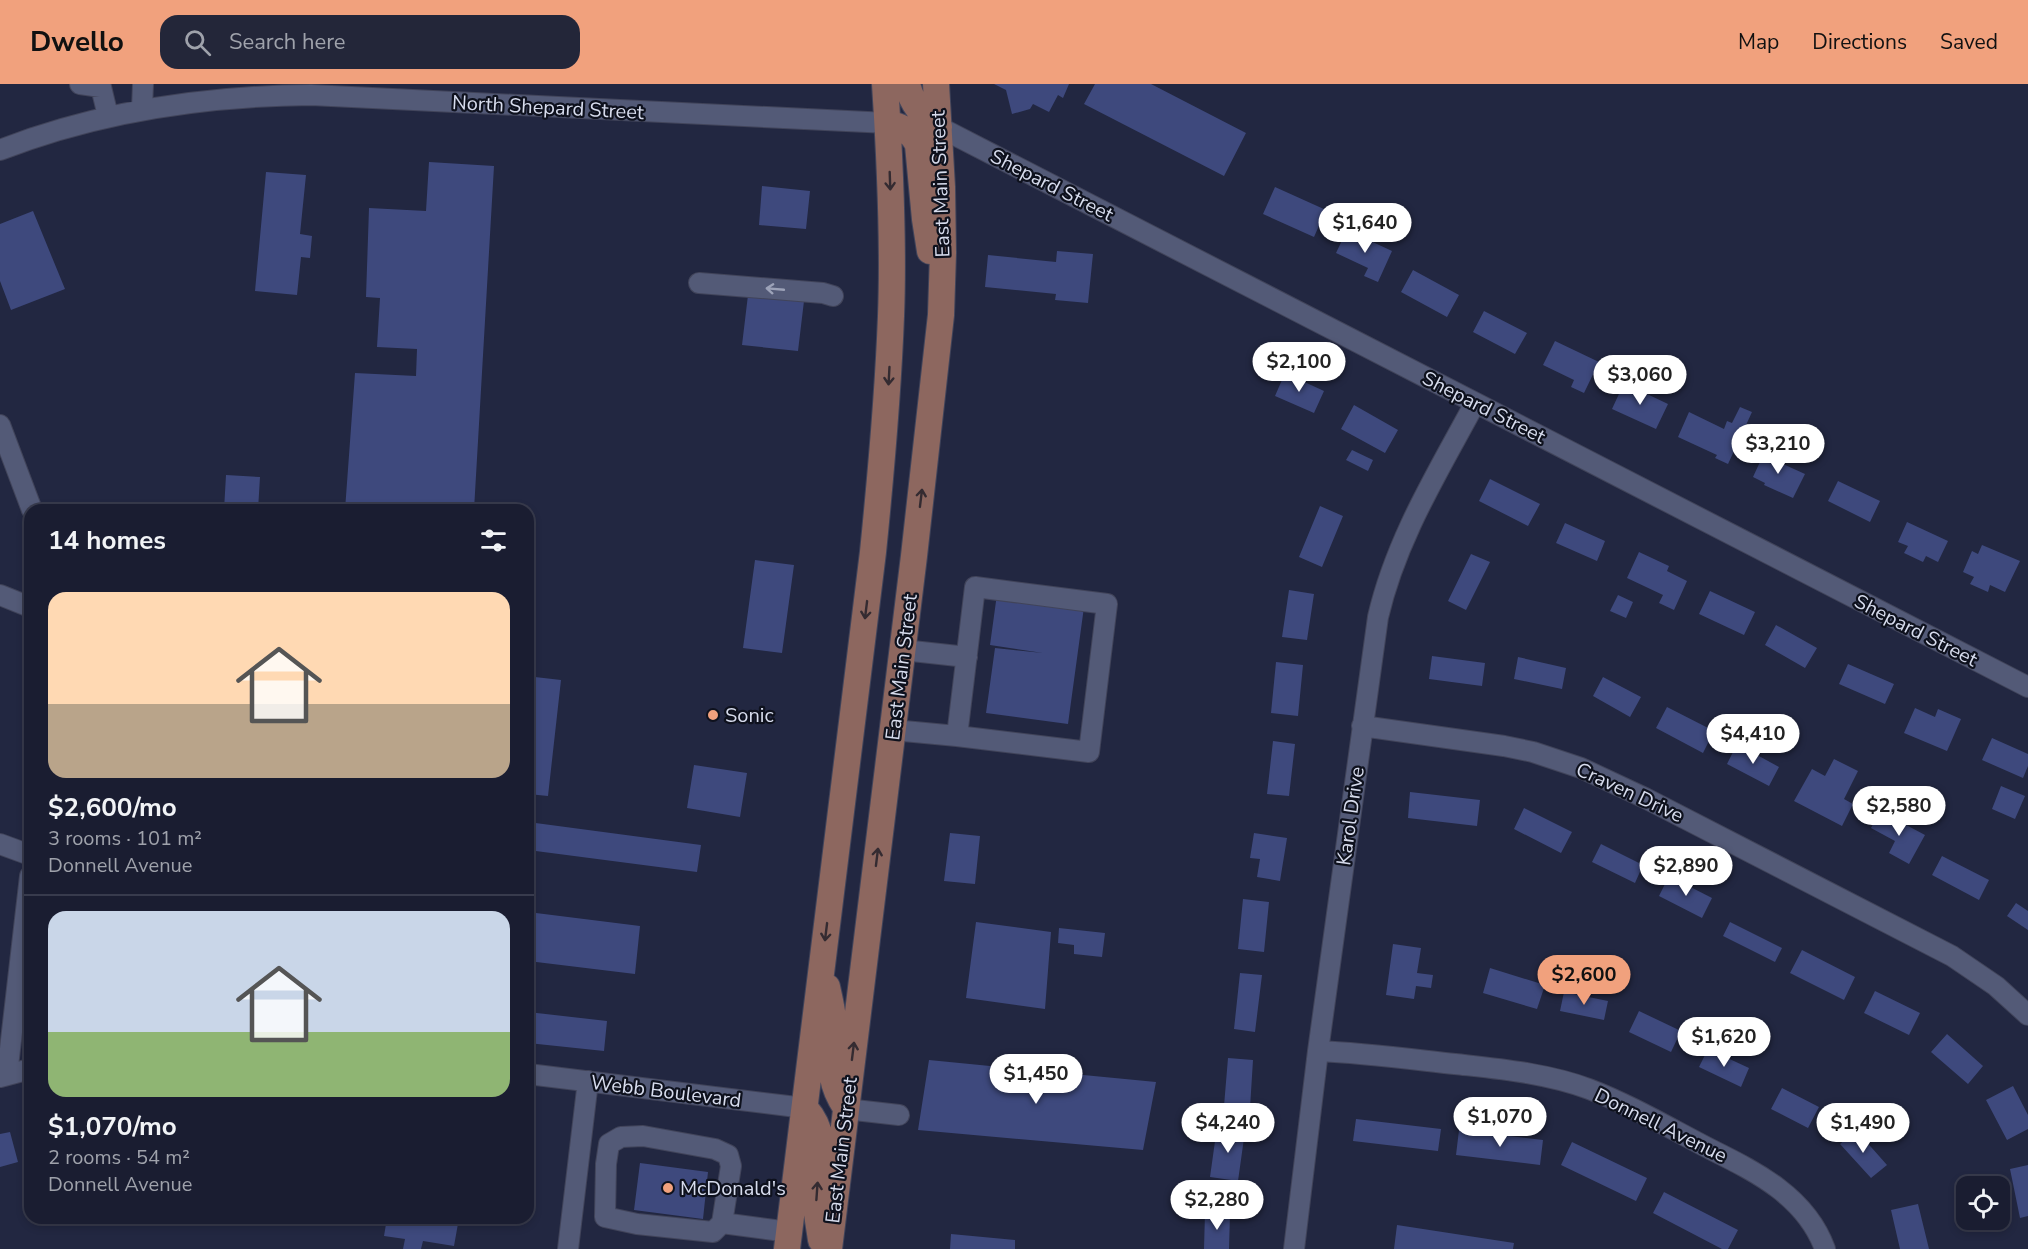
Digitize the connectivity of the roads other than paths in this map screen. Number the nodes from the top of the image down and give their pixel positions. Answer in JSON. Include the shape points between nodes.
{"nodes":[{"id":1,"x":80,"y":84,"type":"edge"},
{"id":2,"x":143,"y":84,"type":"edge"},
{"id":3,"x":885,"y":84,"type":"edge"},
{"id":4,"x":907,"y":84,"type":"edge"},
{"id":5,"x":936,"y":84,"type":"edge"},
{"id":6,"x":108,"y":86,"type":"edge"},
{"id":7,"x":282,"y":90,"type":"edge"},
{"id":8,"x":142,"y":109,"type":"junction"},
{"id":9,"x":108,"y":116,"type":"junction"},
{"id":10,"x":888,"y":123,"type":"junction"},
{"id":11,"x":939,"y":127,"type":"junction"},
{"id":12,"x":0,"y":150,"type":"edge"},
{"id":13,"x":699,"y":283,"type":"dead end"},
{"id":14,"x":833,"y":296,"type":"dead end"},
{"id":15,"x":941,"y":315,"type":"junction"},
{"id":16,"x":1475,"y":403,"type":"junction"},
{"id":17,"x":0,"y":425,"type":"edge"},
{"id":18,"x":30,"y":504,"type":"edge"},
{"id":19,"x":873,"y":552,"type":"junction"},
{"id":20,"x":914,"y":556,"type":"junction"},
{"id":21,"x":0,"y":596,"type":"edge"},
{"id":22,"x":24,"y":605,"type":"edge"},
{"id":23,"x":903,"y":650,"type":"junction"},
{"id":24,"x":967,"y":657,"type":"junction"},
{"id":25,"x":2028,"y":687,"type":"edge"},
{"id":26,"x":1362,"y":726,"type":"junction"},
{"id":27,"x":893,"y":730,"type":"junction"},
{"id":28,"x":957,"y":736,"type":"junction"},
{"id":29,"x":0,"y":843,"type":"edge"},
{"id":30,"x":24,"y":853,"type":"edge"},
{"id":31,"x":24,"y":920,"type":"edge"},
{"id":32,"x":822,"y":962,"type":"junction"},
{"id":33,"x":2028,"y":1015,"type":"edge"},
{"id":34,"x":1318,"y":1051,"type":"junction"},
{"id":35,"x":24,"y":1071,"type":"edge"},
{"id":36,"x":534,"y":1075,"type":"edge"},
{"id":37,"x":3,"y":1076,"type":"edge"},
{"id":38,"x":588,"y":1081,"type":"junction"},
{"id":39,"x":805,"y":1108,"type":"junction"},
{"id":40,"x":846,"y":1109,"type":"junction"},
{"id":41,"x":899,"y":1115,"type":"dead end"},
{"id":42,"x":572,"y":1213,"type":"junction"},
{"id":43,"x":605,"y":1217,"type":"junction"},
{"id":44,"x":722,"y":1222,"type":"junction"},
{"id":45,"x":788,"y":1241,"type":"edge"},
{"id":46,"x":567,"y":1249,"type":"edge"},
{"id":47,"x":822,"y":1249,"type":"edge"},
{"id":48,"x":829,"y":1249,"type":"edge"},
{"id":49,"x":1294,"y":1249,"type":"edge"},
{"id":50,"x":1825,"y":1249,"type":"edge"}],
"edges":[{"from":1,"to":6,"type":"street"},
{"from":2,"to":8,"type":"street"},
{"from":3,"to":10,"type":"main road","name":"East Main Street"},
{"from":4,"to":11,"type":"main road","via":[[921,113]]},
{"from":5,"to":11,"type":"main road","name":"East Main Street"},
{"from":6,"to":9,"type":"street"},
{"from":7,"to":8,"type":"street","name":"North Shepard Street"},
{"from":7,"to":10,"type":"street","name":"North Shepard Street"},
{"from":8,"to":9,"type":"street","name":"North Shepard Street"},
{"from":9,"to":12,"type":"street","name":"North Shepard Street"},
{"from":10,"to":15,"type":"main road","via":[[908,131],[918,145]]},
{"from":10,"to":19,"type":"main road","name":"East Main Street","one_way":true,"via":[[891,314],[885,440]]},
{"from":11,"to":15,"type":"main road","name":"East Main Street"},
{"from":11,"to":16,"type":"street","name":"Shepard Street"},
{"from":14,"to":13,"type":"street","one_way":true},
{"from":20,"to":15,"type":"main road","name":"East Main Street","one_way":true},
{"from":16,"to":25,"type":"street","name":"Shepard Street"},
{"from":16,"to":26,"type":"street","name":"Karol Drive","via":[[1395,558],[1378,617]]},
{"from":17,"to":18,"type":"street"},
{"from":19,"to":20,"type":"main road"},
{"from":19,"to":32,"type":"main road","name":"East Main Street","one_way":true},
{"from":20,"to":23,"type":"main road","name":"East Main Street"},
{"from":21,"to":22,"type":"street"},
{"from":23,"to":24,"type":"street"},
{"from":23,"to":27,"type":"main road","name":"East Main Street"},
{"from":24,"to":28,"type":"street"},
{"from":24,"to":28,"type":"street","via":[[975,587],[1107,604],[1089,752]]},
{"from":26,"to":33,"type":"street","name":"Craven Drive","via":[[1504,746],[1581,768],[1952,956],[1996,986]]},
{"from":26,"to":34,"type":"street","name":"Karol Drive"},
{"from":27,"to":28,"type":"street"},
{"from":40,"to":27,"type":"main road","name":"East Main Street","one_way":true},
{"from":29,"to":30,"type":"street"},
{"from":31,"to":37,"type":"street"},
{"from":32,"to":39,"type":"main road","name":"East Main Street"},
{"from":32,"to":40,"type":"main road","via":[[833,1020],[832,1078]]},
{"from":34,"to":49,"type":"street","name":"Karol Drive"},
{"from":34,"to":50,"type":"street","name":"Donnell Avenue","via":[[1512,1071],[1588,1089],[1771,1183],[1806,1214]]},
{"from":35,"to":37,"type":"street"},
{"from":36,"to":38,"type":"street","name":"Webb Boulevard"},
{"from":38,"to":39,"type":"street","name":"Webb Boulevard"},
{"from":38,"to":42,"type":"street"},
{"from":39,"to":45,"type":"main road","name":"East Main Street"},
{"from":47,"to":39,"type":"main road","one_way":true,"via":[[816,1205],[822,1142]]},
{"from":40,"to":41,"type":"street"},
{"from":40,"to":48,"type":"main road","name":"East Main Street"},
{"from":42,"to":43,"type":"street"},
{"from":42,"to":46,"type":"street"},
{"from":43,"to":44,"type":"street","via":[[713,1232]]},
{"from":43,"to":44,"type":"street","via":[[609,1144],[621,1137],[643,1136],[715,1149],[728,1155],[731,1166]]},
{"from":44,"to":45,"type":"street"}]}
